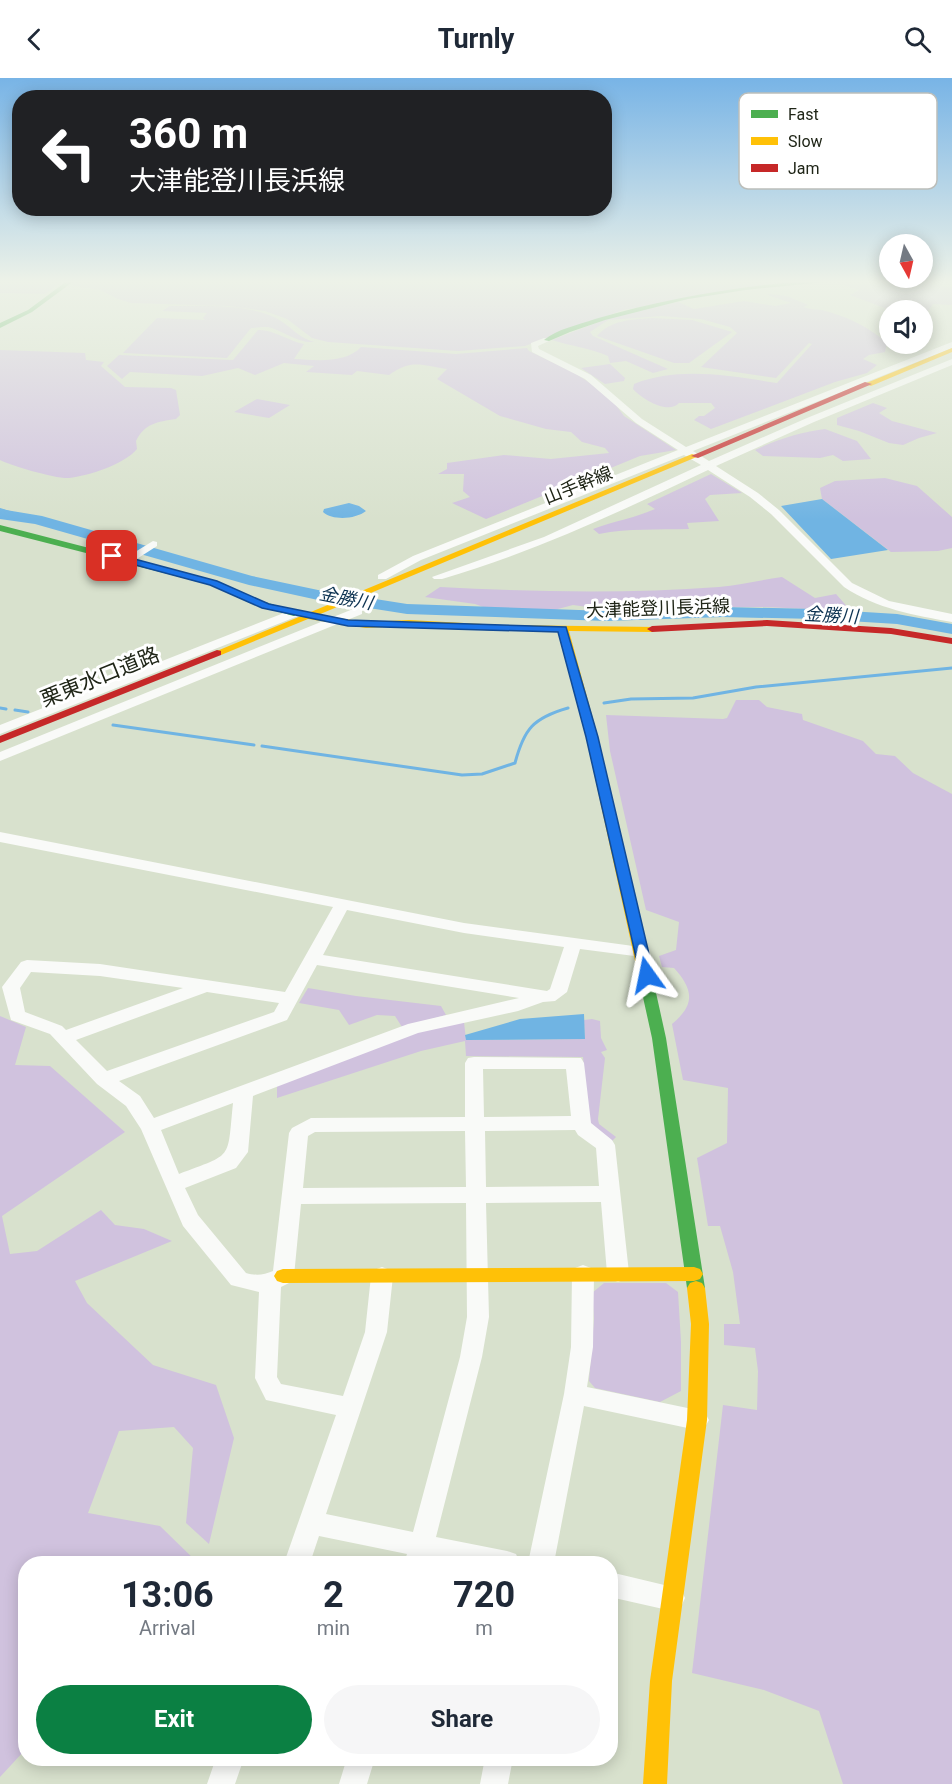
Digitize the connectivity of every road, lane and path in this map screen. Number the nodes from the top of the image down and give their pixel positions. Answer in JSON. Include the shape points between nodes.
{"nodes":[{"id":1,"x":558,"y":361,"type":"edge"},
{"id":2,"x":913,"y":361,"type":"edge"},
{"id":3,"x":927,"y":361,"type":"edge"},
{"id":4,"x":952,"y":362,"type":"edge"},
{"id":5,"x":770,"y":425,"type":"junction"},
{"id":6,"x":712,"y":450,"type":"junction"},
{"id":7,"x":684,"y":459,"type":"junction"},
{"id":8,"x":709,"y":465,"type":"junction"},
{"id":9,"x":0,"y":528,"type":"edge"},
{"id":10,"x":153,"y":544,"type":"dead end"},
{"id":11,"x":128,"y":560,"type":"junction"},
{"id":12,"x":438,"y":576,"type":"junction"},
{"id":13,"x":367,"y":607,"type":"joint"},
{"id":14,"x":294,"y":613,"type":"junction"},
{"id":15,"x":952,"y":618,"type":"edge"},
{"id":16,"x":336,"y":621,"type":"junction"},
{"id":17,"x":563,"y":629,"type":"junction"},
{"id":18,"x":952,"y":641,"type":"edge"},
{"id":19,"x":217,"y":653,"type":"joint"},
{"id":20,"x":0,"y":730,"type":"edge"},
{"id":21,"x":0,"y":740,"type":"edge"},
{"id":22,"x":0,"y":757,"type":"edge"},
{"id":23,"x":0,"y":837,"type":"edge"},
{"id":24,"x":342,"y":904,"type":"junction"},
{"id":25,"x":573,"y":944,"type":"junction"},
{"id":26,"x":642,"y":952,"type":"junction"},
{"id":27,"x":313,"y":959,"type":"junction"},
{"id":28,"x":205,"y":987,"type":"junction"},
{"id":29,"x":538,"y":996,"type":"junction"},
{"id":30,"x":290,"y":999,"type":"junction"},
{"id":31,"x":62,"y":1038,"type":"junction"},
{"id":32,"x":104,"y":1079,"type":"junction"},
{"id":33,"x":244,"y":1091,"type":"junction"},
{"id":34,"x":475,"y":1123,"type":"junction"},
{"id":35,"x":581,"y":1123,"type":"junction"},
{"id":36,"x":150,"y":1127,"type":"junction"},
{"id":37,"x":172,"y":1184,"type":"junction"},
{"id":38,"x":477,"y":1194,"type":"junction"},
{"id":39,"x":609,"y":1194,"type":"junction"},
{"id":40,"x":292,"y":1196,"type":"junction"},
{"id":41,"x":583,"y":1274,"type":"junction"},
{"id":42,"x":618,"y":1274,"type":"junction"},
{"id":43,"x":694,"y":1274,"type":"junction"},
{"id":44,"x":478,"y":1275,"type":"junction"},
{"id":45,"x":382,"y":1276,"type":"junction"},
{"id":46,"x":277,"y":1279,"type":"junction"},
{"id":47,"x":576,"y":1394,"type":"junction"},
{"id":48,"x":351,"y":1408,"type":"junction"},
{"id":49,"x":697,"y":1420,"type":"junction"},
{"id":50,"x":311,"y":1523,"type":"junction"},
{"id":51,"x":419,"y":1555,"type":"edge"},
{"id":52,"x":299,"y":1556,"type":"edge"},
{"id":53,"x":542,"y":1556,"type":"edge"},
{"id":54,"x":618,"y":1586,"type":"edge"},
{"id":55,"x":672,"y":1598,"type":"junction"},
{"id":56,"x":227,"y":1766,"type":"edge"},
{"id":57,"x":359,"y":1766,"type":"edge"},
{"id":58,"x":497,"y":1766,"type":"edge"},
{"id":59,"x":221,"y":1784,"type":"edge"},
{"id":60,"x":353,"y":1784,"type":"edge"},
{"id":61,"x":494,"y":1784,"type":"edge"},
{"id":62,"x":655,"y":1784,"type":"edge"}],
"edges":[{"from":1,"to":7,"type":"street","via":[[588,376]]},
{"from":2,"to":7,"type":"street","via":[[754,425]]},
{"from":3,"to":5,"type":"main road","name":"山手幹線"},
{"from":4,"to":8,"type":"street"},
{"from":5,"to":6,"type":"main road"},
{"from":5,"to":6,"type":"main road","name":"山手幹線"},
{"from":6,"to":7,"type":"main road","name":"山手幹線"},
{"from":7,"to":8,"type":"street"},
{"from":7,"to":12,"type":"main road","via":[[651,487],[607,508]]},
{"from":7,"to":14,"type":"main road"},
{"from":7,"to":19,"type":"main road","name":"山手幹線"},
{"from":8,"to":12,"type":"street","via":[[601,517],[474,567]]},
{"from":8,"to":15,"type":"street","via":[[754,495],[862,595]]},
{"from":9,"to":11,"type":"main road","name":"大津能登川長浜線"},
{"from":10,"to":11,"type":"street"},
{"from":11,"to":14,"type":"main road","name":"大津能登川長浜線","via":[[214,583],[259,604]]},
{"from":12,"to":13,"type":"main road"},
{"from":13,"to":16,"type":"street"},
{"from":14,"to":16,"type":"main road","name":"大津能登川長浜線"},
{"from":14,"to":20,"type":"street"},
{"from":16,"to":17,"type":"main road","name":"大津能登川長浜線"},
{"from":16,"to":22,"type":"street"},
{"from":17,"to":18,"type":"main road","name":"大津能登川長浜線","via":[[768,623],[891,631]]},
{"from":17,"to":26,"type":"main road"},
{"from":19,"to":21,"type":"main road","name":"栗東水口道路"},
{"from":23,"to":24,"type":"street"},
{"from":24,"to":25,"type":"street"},
{"from":24,"to":27,"type":"street"},
{"from":25,"to":26,"type":"street"},
{"from":25,"to":29,"type":"street","via":[[558,992],[549,997]]},
{"from":26,"to":43,"type":"main road","via":[[659,1038]]},
{"from":27,"to":29,"type":"street"},
{"from":27,"to":30,"type":"street"},
{"from":28,"to":30,"type":"street"},
{"from":28,"to":31,"type":"street"},
{"from":28,"to":31,"type":"street","via":[[100,970],[27,966],[11,987],[17,1016],[56,1030]]},
{"from":29,"to":33,"type":"street","via":[[518,1005],[414,1028]]},
{"from":30,"to":32,"type":"street","via":[[281,1016]]},
{"from":31,"to":32,"type":"street"},
{"from":32,"to":36,"type":"street","via":[[133,1101]]},
{"from":33,"to":36,"type":"street"},
{"from":33,"to":37,"type":"street","via":[[238,1152],[229,1163]]},
{"from":34,"to":35,"type":"street"},
{"from":34,"to":35,"type":"street","via":[[474,1063],[575,1063]]},
{"from":34,"to":38,"type":"street"},
{"from":34,"to":40,"type":"street","via":[[311,1125],[299,1133]]},
{"from":35,"to":39,"type":"street","via":[[605,1145]]},
{"from":36,"to":37,"type":"street"},
{"from":37,"to":46,"type":"street","via":[[190,1220],[239,1279],[254,1284]]},
{"from":38,"to":39,"type":"street"},
{"from":38,"to":40,"type":"street"},
{"from":38,"to":44,"type":"street"},
{"from":39,"to":42,"type":"street"},
{"from":40,"to":46,"type":"street"},
{"from":41,"to":42,"type":"main road"},
{"from":41,"to":44,"type":"main road"},
{"from":41,"to":47,"type":"street","via":[[582,1347]]},
{"from":42,"to":43,"type":"main road"},
{"from":43,"to":49,"type":"main road","via":[[700,1324]]},
{"from":44,"to":45,"type":"main road"},
{"from":44,"to":51,"type":"street","via":[[478,1317],[471,1357]]},
{"from":45,"to":46,"type":"main road"},
{"from":45,"to":48,"type":"street","via":[[376,1332]]},
{"from":46,"to":48,"type":"street","via":[[266,1378],[274,1393]]},
{"from":47,"to":49,"type":"street"},
{"from":47,"to":53,"type":"street"},
{"from":48,"to":50,"type":"street"},
{"from":49,"to":55,"type":"main road"},
{"from":50,"to":51,"type":"street"},
{"from":50,"to":52,"type":"street"},
{"from":54,"to":55,"type":"street"},
{"from":55,"to":62,"type":"main road","via":[[661,1681]]},
{"from":56,"to":59,"type":"street"},
{"from":57,"to":60,"type":"street"},
{"from":58,"to":61,"type":"street"}]}
